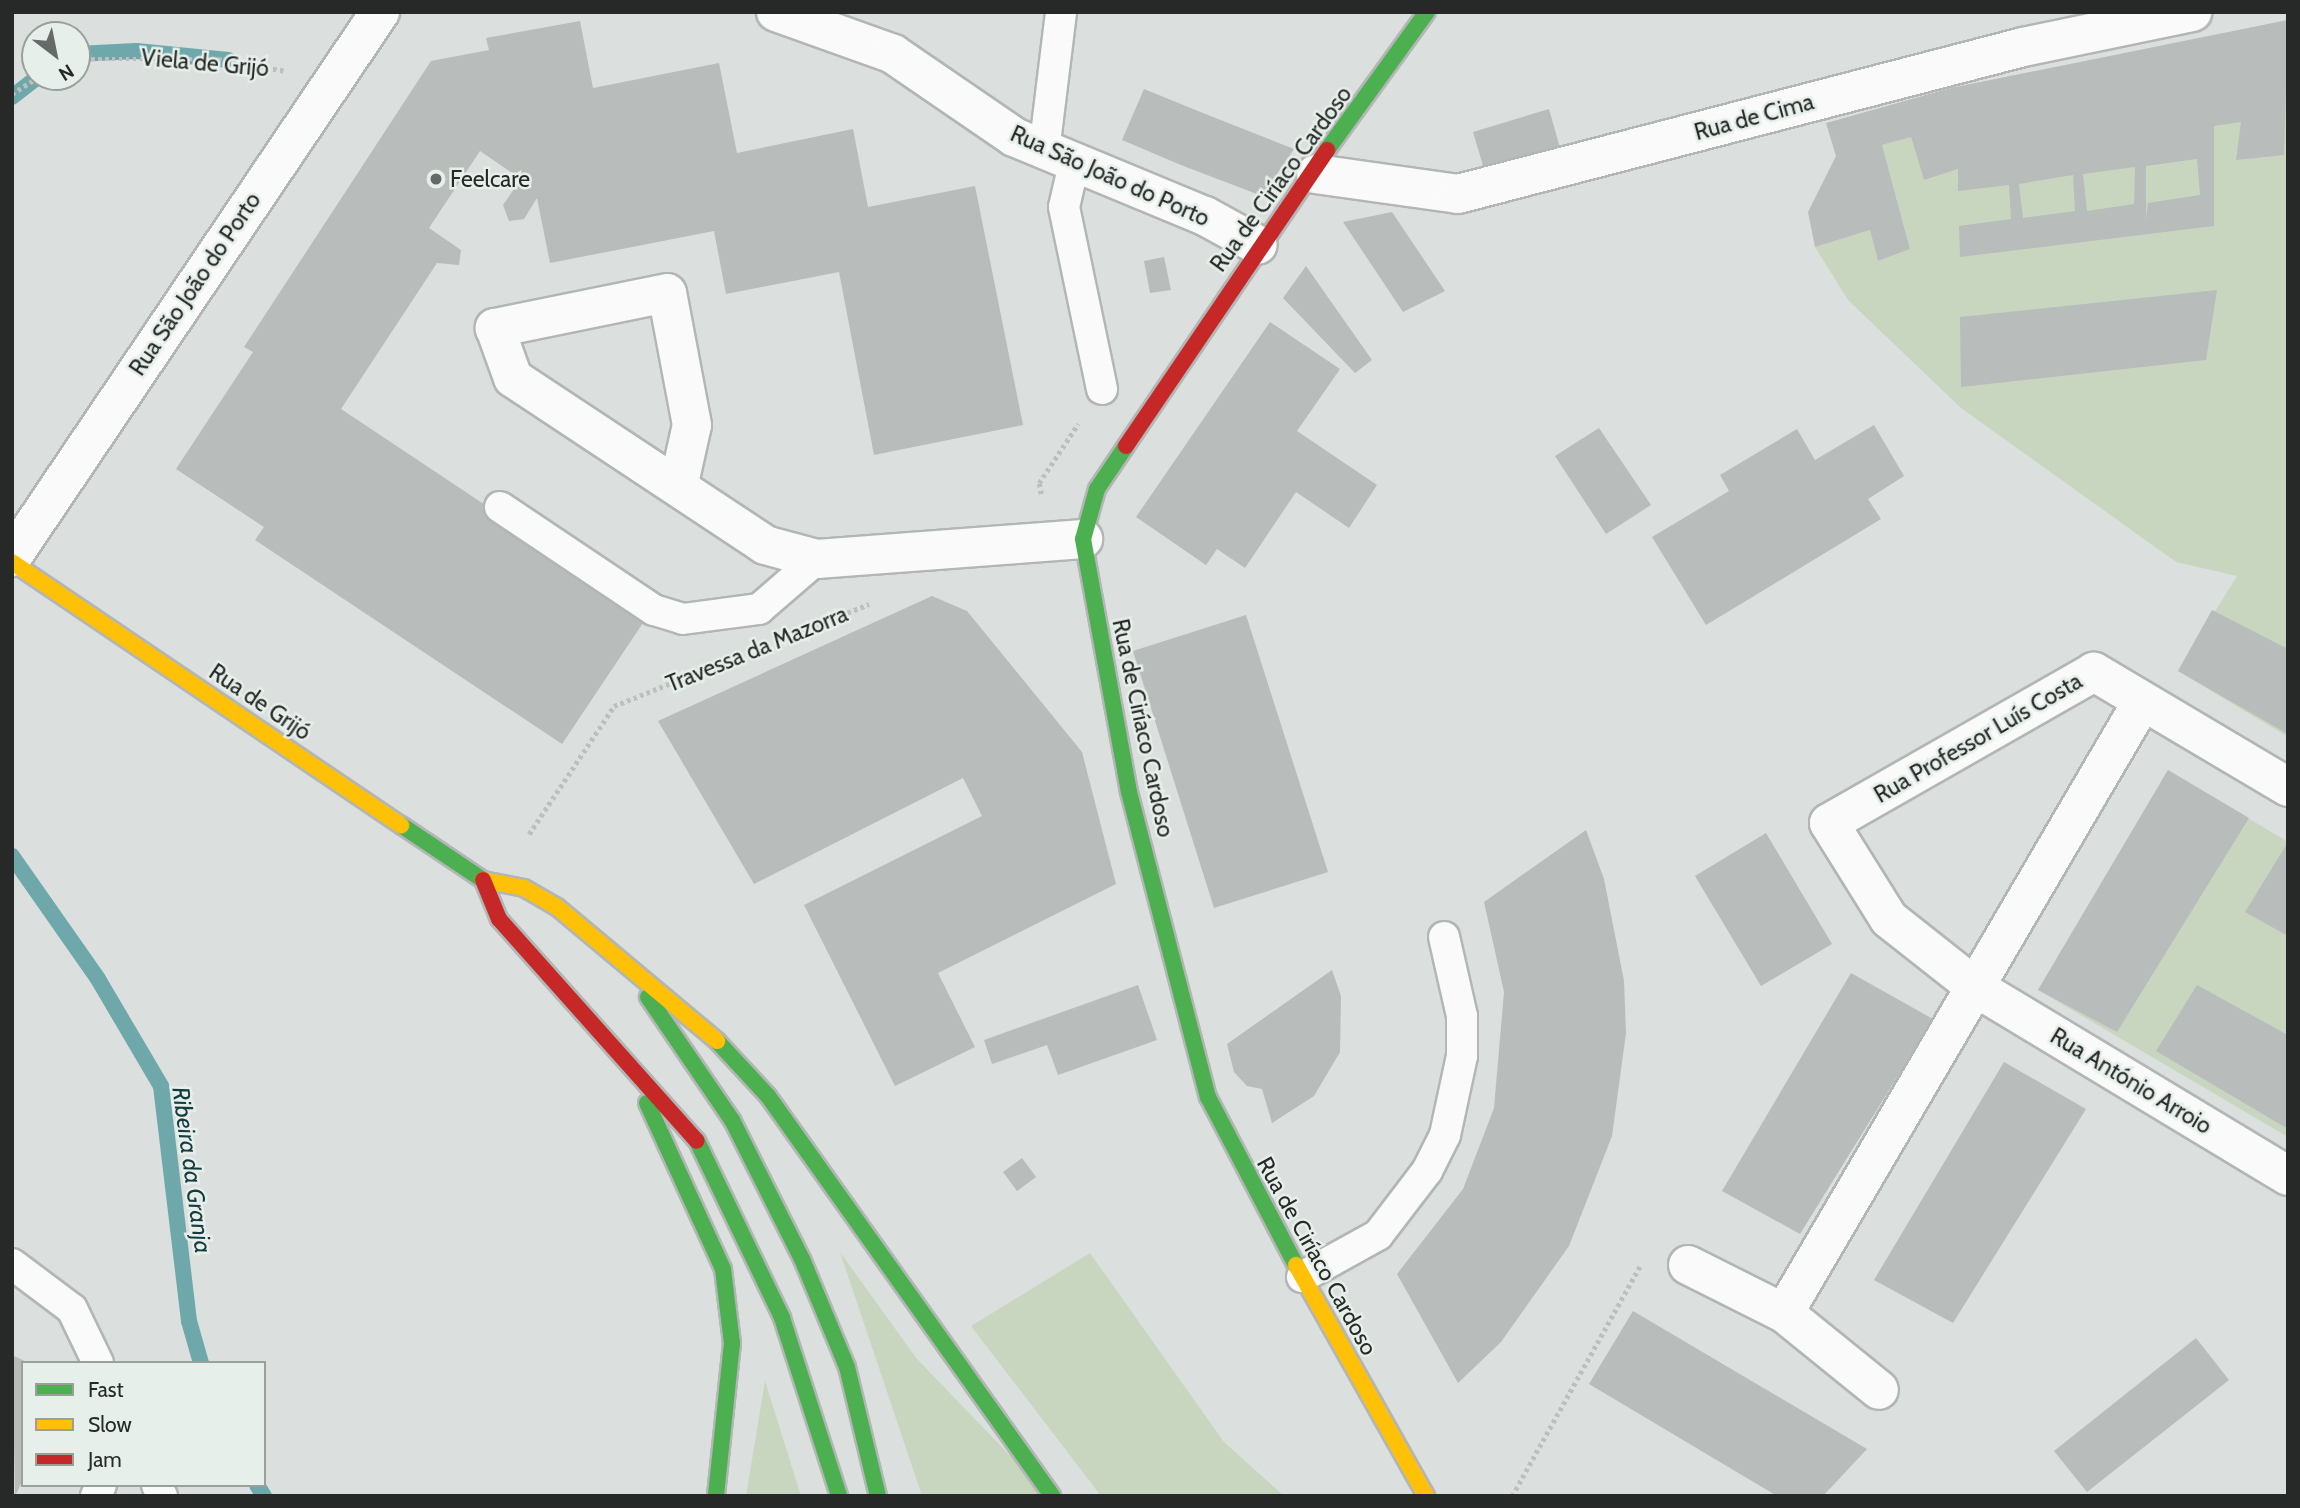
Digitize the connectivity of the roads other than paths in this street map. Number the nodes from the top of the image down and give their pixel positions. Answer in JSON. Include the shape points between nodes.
{"nodes":[{"id":1,"x":380,"y":12,"type":"edge"},
{"id":2,"x":776,"y":12,"type":"edge"},
{"id":3,"x":1062,"y":12,"type":"edge"},
{"id":4,"x":1427,"y":12,"type":"edge"},
{"id":5,"x":2192,"y":12,"type":"edge"},
{"id":6,"x":1059,"y":157,"type":"junction"},
{"id":7,"x":1316,"y":174,"type":"junction"},
{"id":8,"x":1258,"y":245,"type":"junction"},
{"id":9,"x":1102,"y":389,"type":"dead end"},
{"id":10,"x":679,"y":483,"type":"junction"},
{"id":11,"x":500,"y":507,"type":"dead end"},
{"id":12,"x":1083,"y":539,"type":"junction"},
{"id":13,"x":12,"y":559,"type":"edge"},
{"id":14,"x":817,"y":559,"type":"junction"},
{"id":15,"x":2142,"y":702,"type":"junction"},
{"id":16,"x":2288,"y":788,"type":"edge"},
{"id":17,"x":483,"y":880,"type":"junction"},
{"id":18,"x":1444,"y":937,"type":"dead end"},
{"id":19,"x":630,"y":969,"type":"junction"},
{"id":20,"x":1975,"y":987,"type":"junction"},
{"id":21,"x":629,"y":1066,"type":"junction"},
{"id":22,"x":2288,"y":1176,"type":"edge"},
{"id":23,"x":12,"y":1264,"type":"edge"},
{"id":24,"x":1688,"y":1265,"type":"road end"},
{"id":25,"x":1302,"y":1277,"type":"junction"},
{"id":26,"x":1783,"y":1312,"type":"junction"},
{"id":27,"x":97,"y":1361,"type":"edge"},
{"id":28,"x":1879,"y":1390,"type":"dead end"},
{"id":29,"x":716,"y":1496,"type":"edge"},
{"id":30,"x":838,"y":1496,"type":"edge"},
{"id":31,"x":878,"y":1496,"type":"edge"},
{"id":32,"x":1052,"y":1496,"type":"edge"},
{"id":33,"x":1426,"y":1496,"type":"edge"}],
"edges":[{"from":1,"to":13,"type":"street","name":"Rua São João do Porto"},
{"from":2,"to":6,"type":"street","name":"Rua São João do Porto","via":[[893,54],[1014,137]]},
{"from":3,"to":6,"type":"lane"},
{"from":4,"to":7,"type":"main road","name":"Rua de Ciríaco Cardoso"},
{"from":5,"to":7,"type":"street","name":"Rua de Cima","via":[[2023,47],[1458,194]]},
{"from":6,"to":8,"type":"street","name":"Rua São João do Porto","via":[[1205,216]]},
{"from":6,"to":9,"type":"lane","via":[[1064,207]]},
{"from":7,"to":8,"type":"main road","name":"Rua de Ciríaco Cardoso"},
{"from":8,"to":12,"type":"main road","name":"Rua de Ciríaco Cardoso","via":[[1097,489]]},
{"from":10,"to":10,"type":"street","via":[[513,378],[495,328],[667,293],[692,425]]},
{"from":10,"to":14,"type":"street","via":[[765,545]]},
{"from":11,"to":14,"type":"lane","via":[[654,610],[683,619],[759,609]]},
{"from":12,"to":14,"type":"street"},
{"from":12,"to":25,"type":"main road","name":"Rua de Ciríaco Cardoso","via":[[1129,792],[1208,1097]]},
{"from":13,"to":17,"type":"main road","name":"Rua de Grijó"},
{"from":15,"to":16,"type":"street"},
{"from":15,"to":20,"type":"street"},
{"from":15,"to":20,"type":"street","name":"Rua Professor Luís Costa","via":[[2094,672],[1829,823],[1889,919]]},
{"from":17,"to":19,"type":"main road","via":[[524,888],[557,907]]},
{"from":17,"to":21,"type":"main road","via":[[499,919]]},
{"from":18,"to":25,"type":"lane","via":[[1462,1016],[1462,1056],[1445,1135],[1427,1171],[1378,1234]]},
{"from":19,"to":31,"type":"main road","via":[[733,1120],[802,1259],[847,1367]]},
{"from":19,"to":32,"type":"main road","via":[[708,1030],[768,1096]]},
{"from":20,"to":22,"type":"street","name":"Rua António Arroio"},
{"from":20,"to":26,"type":"street"},
{"from":21,"to":29,"type":"main road","via":[[723,1269],[732,1343]]},
{"from":21,"to":30,"type":"main road","via":[[696,1139],[721,1181],[782,1318]]},
{"from":23,"to":27,"type":"lane","via":[[72,1309]]},
{"from":24,"to":26,"type":"street"},
{"from":25,"to":33,"type":"main road","name":"Rua de Ciríaco Cardoso"},
{"from":26,"to":28,"type":"street"}]}
